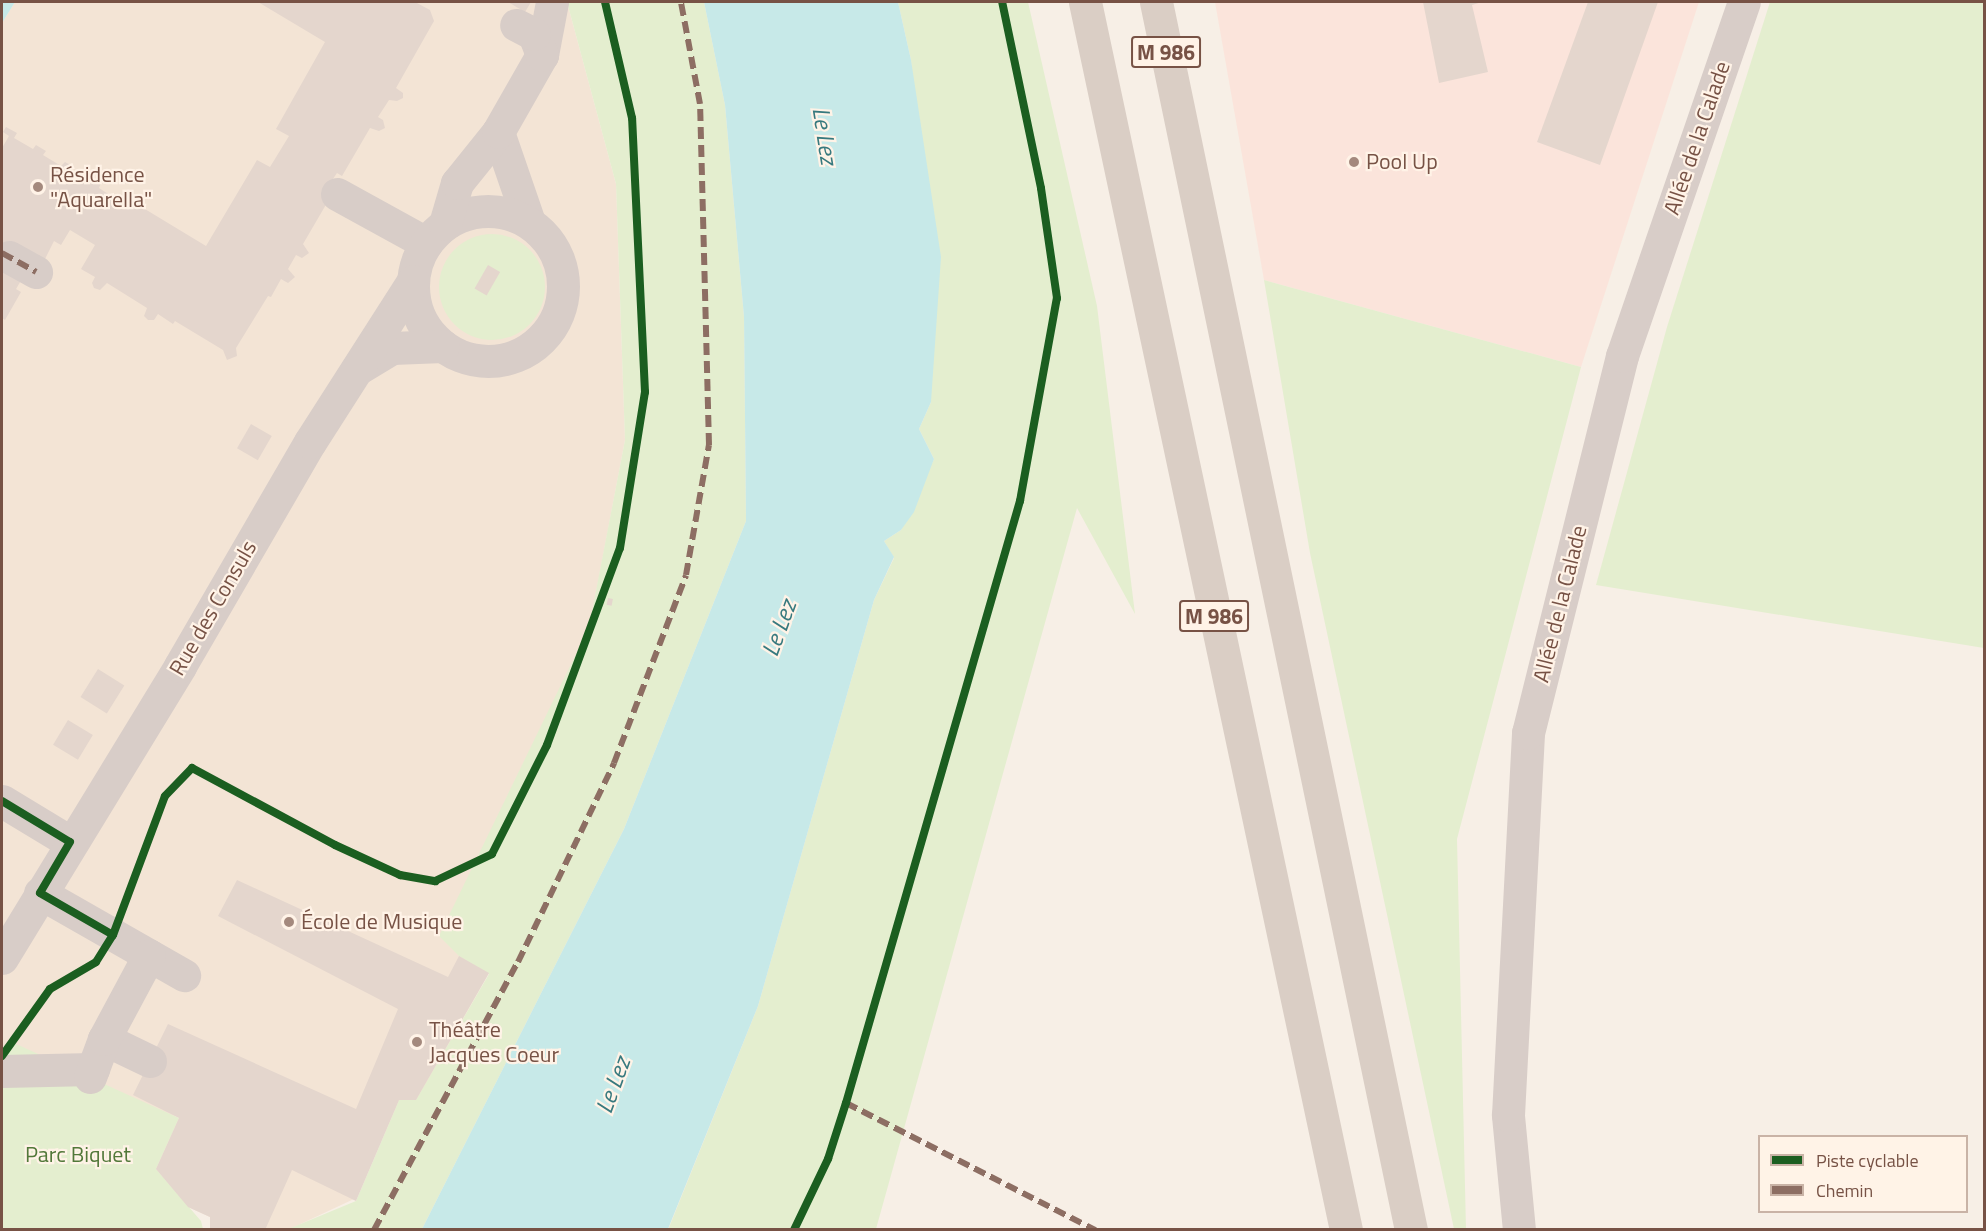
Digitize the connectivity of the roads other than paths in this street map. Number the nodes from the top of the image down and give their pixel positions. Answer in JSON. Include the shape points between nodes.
{"nodes":[{"id":1,"x":552,"y":2,"type":"edge"},
{"id":2,"x":1085,"y":2,"type":"edge"},
{"id":3,"x":1156,"y":2,"type":"edge"},
{"id":4,"x":1744,"y":2,"type":"edge"},
{"id":5,"x":516,"y":25,"type":"dead end"},
{"id":6,"x":542,"y":55,"type":"junction"},
{"id":7,"x":498,"y":132,"type":"junction"},
{"id":8,"x":338,"y":194,"type":"dead end"},
{"id":9,"x":529,"y":222,"type":"junction"},
{"id":10,"x":436,"y":234,"type":"junction"},
{"id":11,"x":413,"y":281,"type":"junction"},
{"id":12,"x":443,"y":346,"type":"junction"},
{"id":13,"x":353,"y":372,"type":"junction"},
{"id":14,"x":2,"y":801,"type":"edge"},
{"id":15,"x":70,"y":842,"type":"junction"},
{"id":16,"x":40,"y":893,"type":"junction"},
{"id":17,"x":149,"y":955,"type":"junction"},
{"id":18,"x":2,"y":958,"type":"edge"},
{"id":19,"x":184,"y":975,"type":"dead end"},
{"id":20,"x":104,"y":1039,"type":"junction"},
{"id":21,"x":150,"y":1061,"type":"dead end"},
{"id":22,"x":2,"y":1071,"type":"edge"},
{"id":23,"x":1346,"y":1230,"type":"edge"},
{"id":24,"x":1411,"y":1230,"type":"edge"},
{"id":25,"x":1519,"y":1230,"type":"edge"}],
"edges":[{"from":1,"to":6,"type":"street"},
{"from":2,"to":23,"type":"main road","number":"M 986"},
{"from":3,"to":24,"type":"main road","number":"M 986"},
{"from":4,"to":25,"type":"street","name":"Allée de la Calade","via":[[1622,356],[1528,733],[1508,1115]]},
{"from":5,"to":6,"type":"street","via":[[534,34]]},
{"from":6,"to":7,"type":"street"},
{"from":7,"to":9,"type":"street"},
{"from":7,"to":10,"type":"street","via":[[457,183]]},
{"from":8,"to":10,"type":"street"},
{"from":9,"to":10,"type":"street","via":[[509,213],[487,210],[465,214]]},
{"from":9,"to":12,"type":"street","via":[[547,238],[563,275],[561,306],[550,328],[534,346],[488,362],[464,357]]},
{"from":10,"to":11,"type":"street","via":[[417,261]]},
{"from":11,"to":12,"type":"street","via":[[415,306],[426,328]]},
{"from":11,"to":13,"type":"street","name":"Rue des Consuls"},
{"from":12,"to":13,"type":"street","name":"Rue des Consuls","via":[[392,348]]},
{"from":13,"to":15,"type":"street","name":"Rue des Consuls","via":[[180,666]]},
{"from":14,"to":15,"type":"street"},
{"from":15,"to":16,"type":"street","name":"Rue des Consuls"},
{"from":16,"to":17,"type":"street"},
{"from":16,"to":18,"type":"street","name":"Rue des Consuls"},
{"from":17,"to":19,"type":"street"},
{"from":17,"to":20,"type":"street"},
{"from":20,"to":21,"type":"street"},
{"from":20,"to":22,"type":"street","via":[[92,1073]]}]}
